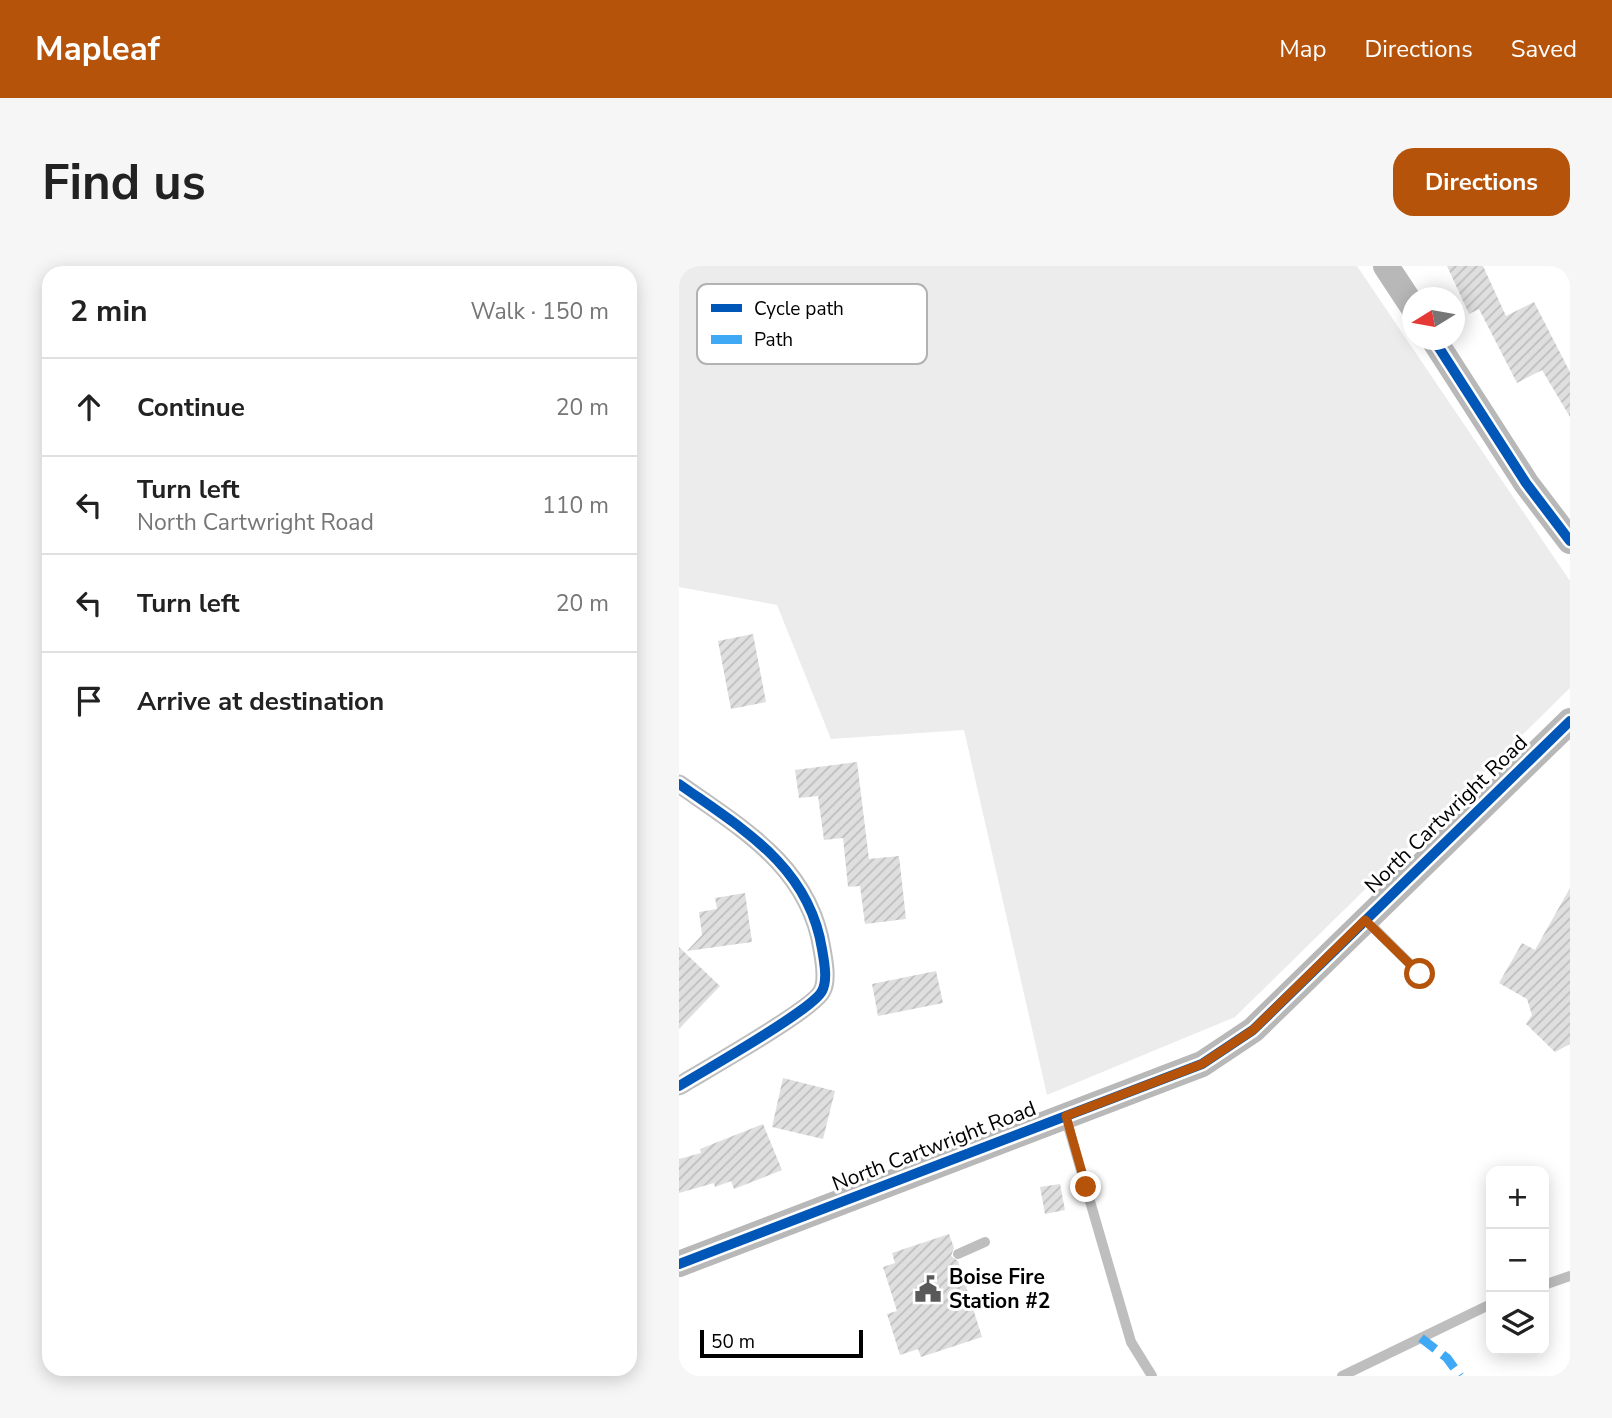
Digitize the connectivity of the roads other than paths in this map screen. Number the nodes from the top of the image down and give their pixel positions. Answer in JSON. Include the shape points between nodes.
{"nodes":[{"id":1,"x":1386,"y":266,"type":"edge"},
{"id":2,"x":1402,"y":291,"type":"edge"},
{"id":3,"x":1440,"y":350,"type":"edge"},
{"id":4,"x":1570,"y":541,"type":"edge"},
{"id":5,"x":1570,"y":721,"type":"edge"},
{"id":6,"x":679,"y":784,"type":"edge"},
{"id":7,"x":1365,"y":920,"type":"junction"},
{"id":8,"x":1420,"y":974,"type":"dead end"},
{"id":9,"x":679,"y":1086,"type":"edge"},
{"id":10,"x":1066,"y":1116,"type":"junction"},
{"id":11,"x":985,"y":1242,"type":"dead end"},
{"id":12,"x":958,"y":1254,"type":"dead end"},
{"id":13,"x":679,"y":1264,"type":"edge"},
{"id":14,"x":1570,"y":1276,"type":"edge"},
{"id":15,"x":1549,"y":1283,"type":"edge"},
{"id":16,"x":1486,"y":1306,"type":"edge"},
{"id":17,"x":1152,"y":1376,"type":"edge"},
{"id":18,"x":1342,"y":1376,"type":"edge"}],
"edges":[{"from":1,"to":2,"type":"street"},
{"from":3,"to":4,"type":"street","via":[[1526,483]]},
{"from":5,"to":7,"type":"street","name":"North Cartwright Road"},
{"from":6,"to":9,"type":"street","via":[[763,843],[800,889],[821,941],[825,967],[822,991],[804,1009]]},
{"from":7,"to":8,"type":"lane"},
{"from":7,"to":10,"type":"street","name":"North Cartwright Road","via":[[1253,1030],[1202,1064]]},
{"from":10,"to":13,"type":"street","name":"North Cartwright Road"},
{"from":10,"to":17,"type":"lane","via":[[1131,1342]]},
{"from":11,"to":12,"type":"lane"},
{"from":14,"to":15,"type":"lane"},
{"from":16,"to":18,"type":"lane"}]}
